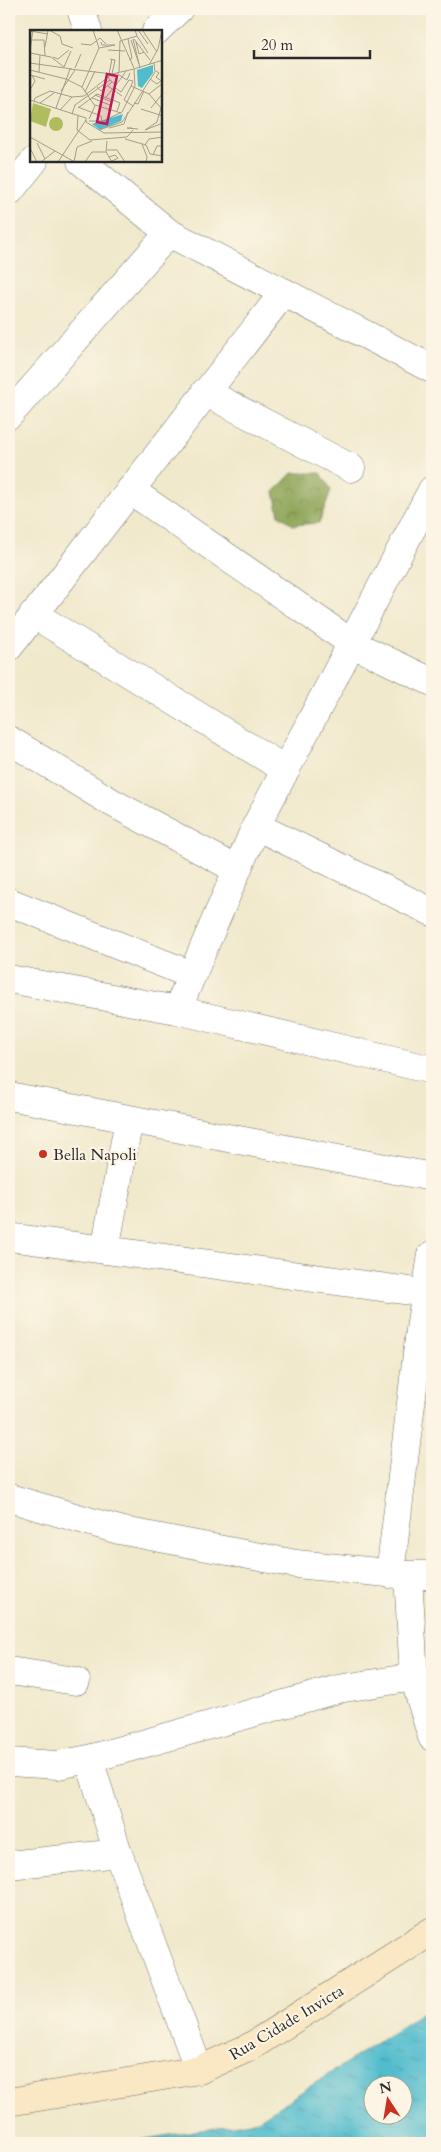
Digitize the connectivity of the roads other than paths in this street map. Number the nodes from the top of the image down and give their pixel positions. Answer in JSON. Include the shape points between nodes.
{"nodes":[{"id":1,"x":82,"y":9,"type":"edge"},
{"id":2,"x":179,"y":9,"type":"edge"},
{"id":3,"x":88,"y":30,"type":"edge"},
{"id":4,"x":157,"y":30,"type":"edge"},
{"id":5,"x":33,"y":162,"type":"edge"},
{"id":6,"x":82,"y":162,"type":"edge"},
{"id":7,"x":9,"y":192,"type":"edge"},
{"id":8,"x":169,"y":233,"type":"junction"},
{"id":9,"x":284,"y":292,"type":"junction"},
{"id":10,"x":432,"y":369,"type":"edge"},
{"id":11,"x":205,"y":392,"type":"junction"},
{"id":12,"x":9,"y":415,"type":"edge"},
{"id":13,"x":351,"y":468,"type":"dead end"},
{"id":14,"x":130,"y":490,"type":"junction"},
{"id":15,"x":429,"y":504,"type":"edge"},
{"id":16,"x":33,"y":614,"type":"junction"},
{"id":17,"x":353,"y":644,"type":"junction"},
{"id":18,"x":9,"y":647,"type":"edge"},
{"id":19,"x":432,"y":682,"type":"edge"},
{"id":20,"x":9,"y":740,"type":"edge"},
{"id":21,"x":286,"y":770,"type":"junction"},
{"id":22,"x":256,"y":826,"type":"junction"},
{"id":23,"x":236,"y":869,"type":"junction"},
{"id":24,"x":9,"y":902,"type":"edge"},
{"id":25,"x":432,"y":912,"type":"edge"},
{"id":26,"x":192,"y":975,"type":"junction"},
{"id":27,"x":9,"y":980,"type":"edge"},
{"id":28,"x":177,"y":1010,"type":"junction"},
{"id":29,"x":432,"y":1070,"type":"edge"},
{"id":30,"x":9,"y":1096,"type":"edge"},
{"id":31,"x":129,"y":1119,"type":"junction"},
{"id":32,"x":432,"y":1177,"type":"edge"},
{"id":33,"x":9,"y":1237,"type":"edge"},
{"id":34,"x":106,"y":1250,"type":"junction"},
{"id":35,"x":432,"y":1255,"type":"edge"},
{"id":36,"x":425,"y":1293,"type":"junction"},
{"id":37,"x":426,"y":1322,"type":"edge"},
{"id":38,"x":9,"y":1498,"type":"edge"},
{"id":39,"x":410,"y":1575,"type":"edge"},
{"id":40,"x":9,"y":1671,"type":"edge"},
{"id":41,"x":414,"y":1677,"type":"junction"},
{"id":42,"x":76,"y":1681,"type":"dead end"},
{"id":43,"x":432,"y":1737,"type":"edge"},
{"id":44,"x":90,"y":1759,"type":"junction"},
{"id":45,"x":9,"y":1762,"type":"edge"},
{"id":46,"x":118,"y":1853,"type":"junction"},
{"id":47,"x":9,"y":1865,"type":"edge"},
{"id":48,"x":432,"y":1931,"type":"edge"},
{"id":49,"x":199,"y":2070,"type":"junction"},
{"id":50,"x":9,"y":2102,"type":"edge"}],
"edges":[{"from":1,"to":3,"type":"street"},
{"from":2,"to":4,"type":"street"},
{"from":5,"to":7,"type":"street"},
{"from":6,"to":8,"type":"street"},
{"from":8,"to":9,"type":"street"},
{"from":8,"to":12,"type":"street"},
{"from":9,"to":10,"type":"street"},
{"from":9,"to":11,"type":"street"},
{"from":11,"to":13,"type":"street"},
{"from":11,"to":14,"type":"street"},
{"from":14,"to":16,"type":"street"},
{"from":14,"to":17,"type":"street"},
{"from":15,"to":17,"type":"street"},
{"from":16,"to":18,"type":"street"},
{"from":16,"to":21,"type":"street"},
{"from":17,"to":19,"type":"street"},
{"from":17,"to":21,"type":"street"},
{"from":20,"to":23,"type":"street","via":[[111,802]]},
{"from":21,"to":22,"type":"street"},
{"from":22,"to":23,"type":"street"},
{"from":22,"to":25,"type":"street"},
{"from":23,"to":26,"type":"street"},
{"from":24,"to":26,"type":"street"},
{"from":26,"to":28,"type":"street"},
{"from":27,"to":28,"type":"street"},
{"from":28,"to":29,"type":"street"},
{"from":30,"to":31,"type":"street"},
{"from":31,"to":32,"type":"street"},
{"from":31,"to":34,"type":"street"},
{"from":33,"to":34,"type":"street"},
{"from":34,"to":36,"type":"street"},
{"from":35,"to":36,"type":"street"},
{"from":36,"to":37,"type":"street"},
{"from":37,"to":39,"type":"street"},
{"from":38,"to":39,"type":"street","via":[[119,1530],[296,1564]]},
{"from":39,"to":41,"type":"street"},
{"from":40,"to":42,"type":"street"},
{"from":41,"to":43,"type":"street"},
{"from":41,"to":44,"type":"street","via":[[338,1689]]},
{"from":44,"to":45,"type":"street","via":[[58,1765]]},
{"from":44,"to":46,"type":"street"},
{"from":46,"to":47,"type":"street"},
{"from":46,"to":49,"type":"street"},
{"from":48,"to":49,"type":"main road","name":"Rua Cidade Invicta","via":[[250,2048]]},
{"from":49,"to":50,"type":"main road","name":"Rua Cidade Invicta"}]}
